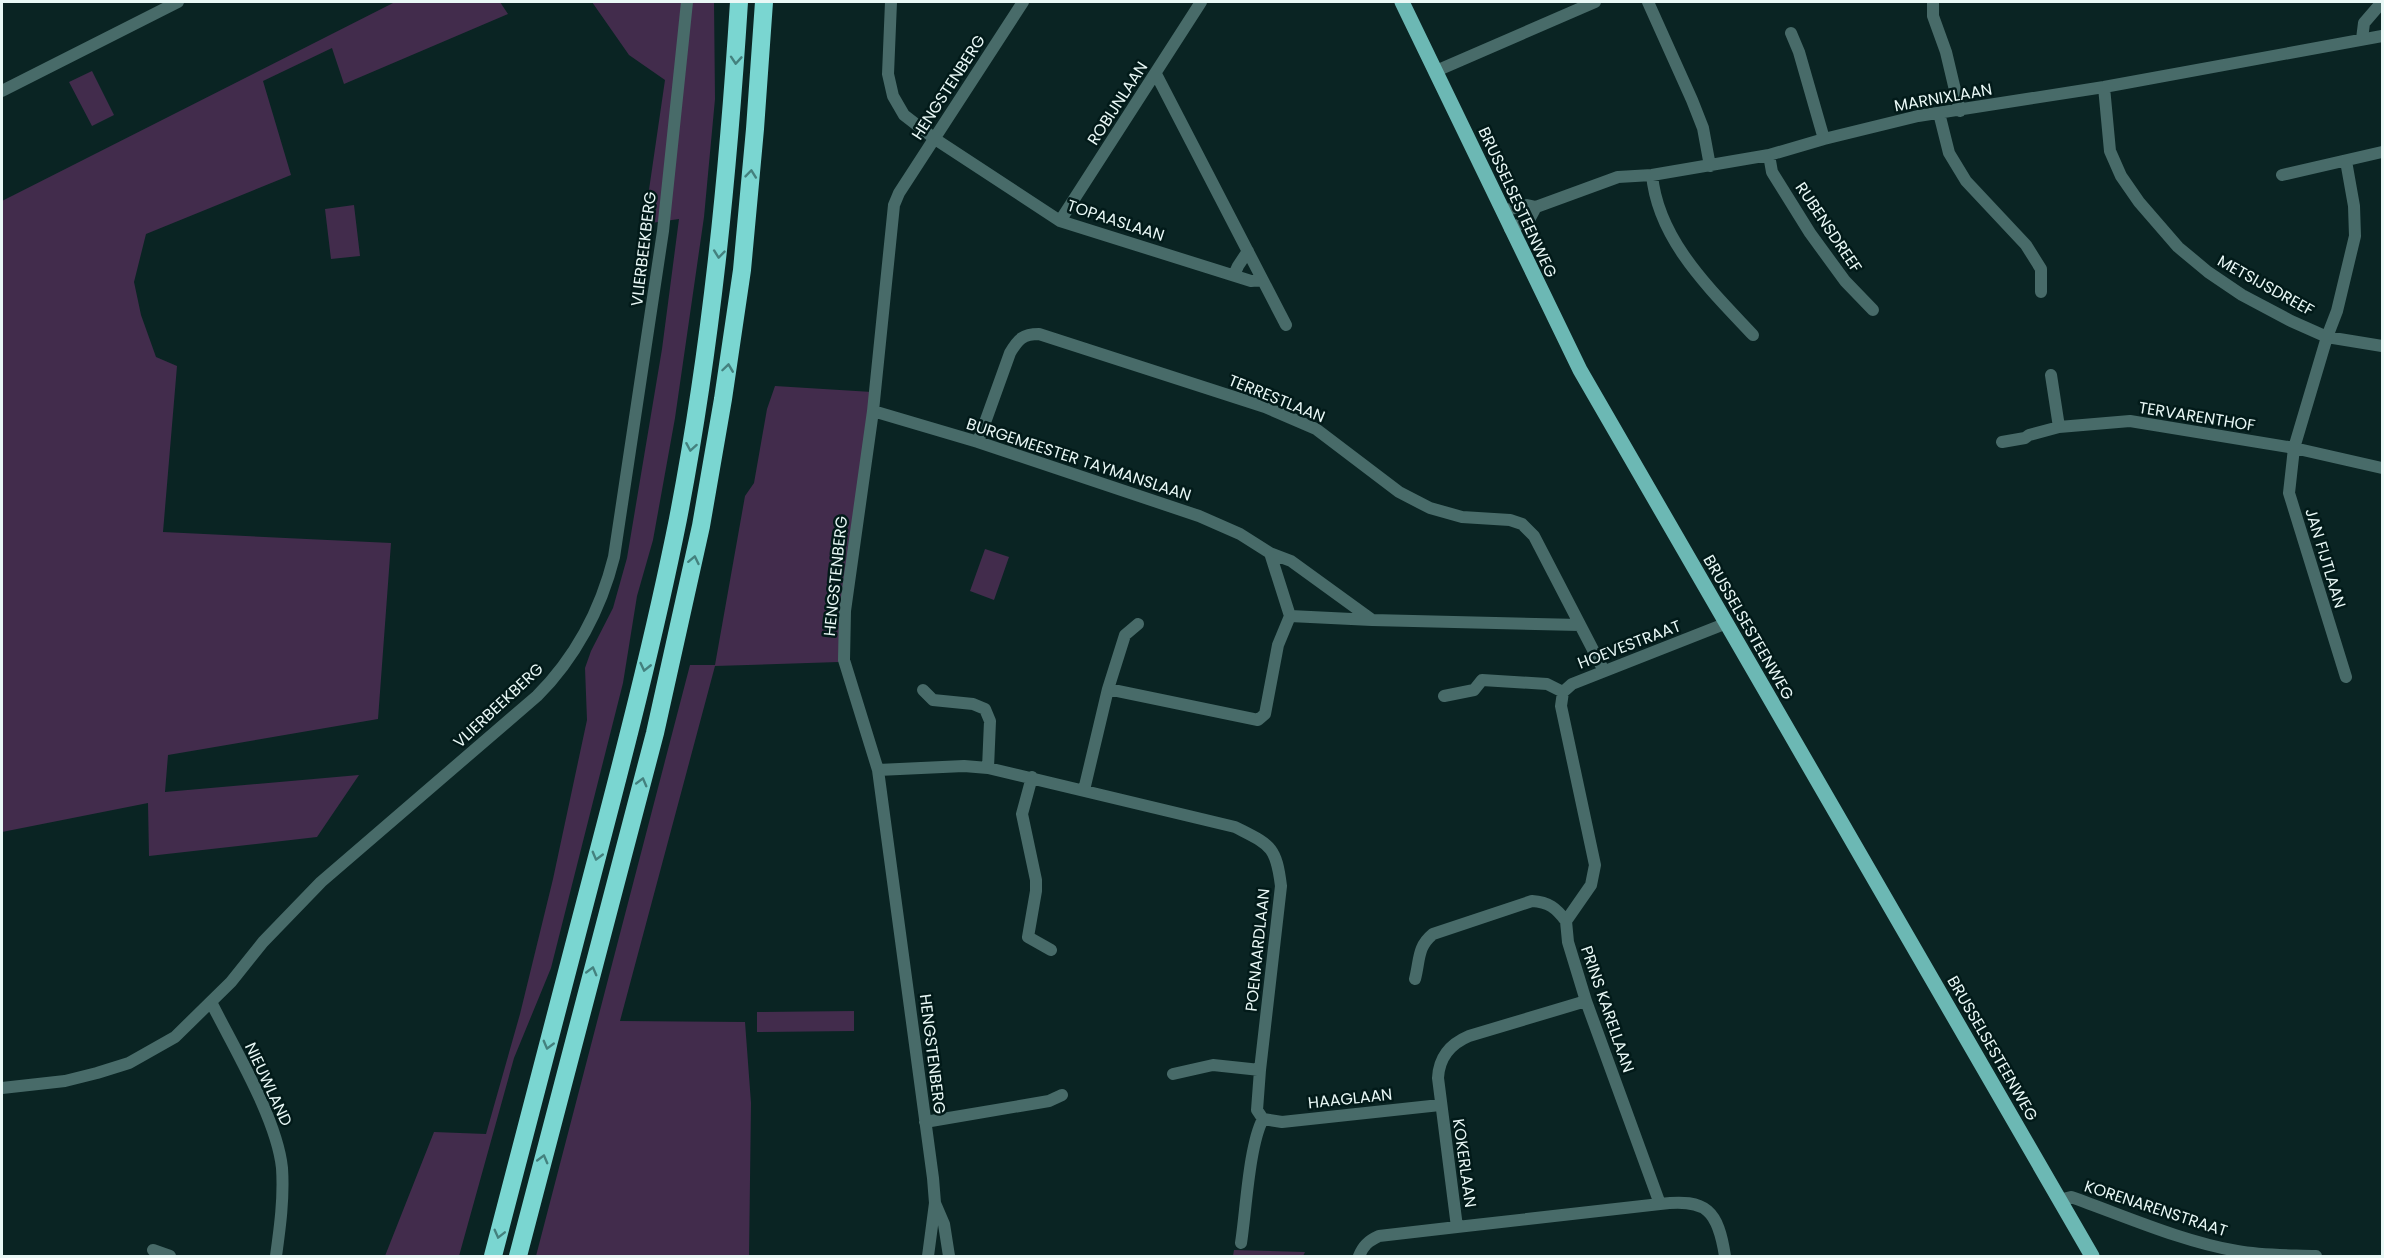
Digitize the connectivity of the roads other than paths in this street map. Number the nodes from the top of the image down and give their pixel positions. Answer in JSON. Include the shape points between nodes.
{"nodes":[{"id":1,"x":178,"y":2,"type":"edge"},
{"id":2,"x":687,"y":2,"type":"edge"},
{"id":3,"x":739,"y":2,"type":"edge"},
{"id":4,"x":764,"y":2,"type":"edge"},
{"id":5,"x":891,"y":2,"type":"edge"},
{"id":6,"x":1023,"y":2,"type":"edge"},
{"id":7,"x":1201,"y":2,"type":"edge"},
{"id":8,"x":1402,"y":2,"type":"edge"},
{"id":9,"x":1595,"y":2,"type":"edge"},
{"id":10,"x":1648,"y":2,"type":"edge"},
{"id":11,"x":1924,"y":2,"type":"edge"},
{"id":12,"x":1933,"y":2,"type":"edge"},
{"id":13,"x":2382,"y":2,"type":"edge"},
{"id":14,"x":1934,"y":16,"type":"junction"},
{"id":15,"x":1791,"y":33,"type":"dead end"},
{"id":16,"x":2382,"y":36,"type":"edge"},
{"id":17,"x":2362,"y":39,"type":"junction"},
{"id":18,"x":1436,"y":71,"type":"junction"},
{"id":19,"x":1156,"y":74,"type":"junction"},
{"id":20,"x":2104,"y":87,"type":"junction"},
{"id":21,"x":2,"y":91,"type":"edge"},
{"id":22,"x":1960,"y":111,"type":"junction"},
{"id":23,"x":1939,"y":113,"type":"junction"},
{"id":24,"x":935,"y":139,"type":"junction"},
{"id":25,"x":1824,"y":139,"type":"junction"},
{"id":26,"x":2382,"y":152,"type":"edge"},
{"id":27,"x":1769,"y":155,"type":"junction"},
{"id":28,"x":2346,"y":161,"type":"junction"},
{"id":29,"x":1710,"y":166,"type":"junction"},
{"id":30,"x":1652,"y":175,"type":"junction"},
{"id":31,"x":2282,"y":175,"type":"dead end"},
{"id":32,"x":1536,"y":207,"type":"junction"},
{"id":33,"x":1502,"y":211,"type":"junction"},
{"id":34,"x":1060,"y":221,"type":"junction"},
{"id":35,"x":1510,"y":229,"type":"junction"},
{"id":36,"x":1248,"y":251,"type":"junction"},
{"id":37,"x":1234,"y":275,"type":"junction"},
{"id":38,"x":1262,"y":280,"type":"junction"},
{"id":39,"x":2042,"y":292,"type":"dead end"},
{"id":40,"x":1873,"y":310,"type":"dead end"},
{"id":41,"x":1286,"y":325,"type":"dead end"},
{"id":42,"x":1753,"y":335,"type":"dead end"},
{"id":43,"x":2327,"y":337,"type":"junction"},
{"id":44,"x":2382,"y":346,"type":"edge"},
{"id":45,"x":2051,"y":375,"type":"dead end"},
{"id":46,"x":873,"y":411,"type":"junction"},
{"id":47,"x":2059,"y":428,"type":"junction"},
{"id":48,"x":978,"y":442,"type":"junction"},
{"id":49,"x":2001,"y":442,"type":"dead end"},
{"id":50,"x":2294,"y":448,"type":"junction"},
{"id":51,"x":2382,"y":468,"type":"edge"},
{"id":52,"x":1270,"y":553,"type":"junction"},
{"id":53,"x":1290,"y":616,"type":"junction"},
{"id":54,"x":1372,"y":620,"type":"junction"},
{"id":55,"x":1726,"y":623,"type":"junction"},
{"id":56,"x":1138,"y":624,"type":"dead end"},
{"id":57,"x":1580,"y":625,"type":"junction"},
{"id":58,"x":1604,"y":671,"type":"junction"},
{"id":59,"x":2346,"y":677,"type":"dead end"},
{"id":60,"x":1108,"y":689,"type":"junction"},
{"id":61,"x":923,"y":690,"type":"dead end"},
{"id":62,"x":1563,"y":692,"type":"junction"},
{"id":63,"x":1444,"y":696,"type":"dead end"},
{"id":64,"x":988,"y":768,"type":"junction"},
{"id":65,"x":878,"y":770,"type":"junction"},
{"id":66,"x":1032,"y":777,"type":"junction"},
{"id":67,"x":1084,"y":790,"type":"junction"},
{"id":68,"x":1566,"y":921,"type":"junction"},
{"id":69,"x":1051,"y":950,"type":"dead end"},
{"id":70,"x":1415,"y":979,"type":"dead end"},
{"id":71,"x":1586,"y":1001,"type":"junction"},
{"id":72,"x":211,"y":1002,"type":"junction"},
{"id":73,"x":1260,"y":1070,"type":"junction"},
{"id":74,"x":1173,"y":1074,"type":"dead end"},
{"id":75,"x":2,"y":1088,"type":"edge"},
{"id":76,"x":1062,"y":1095,"type":"dead end"},
{"id":77,"x":1440,"y":1105,"type":"junction"},
{"id":78,"x":1263,"y":1119,"type":"junction"},
{"id":79,"x":925,"y":1122,"type":"junction"},
{"id":80,"x":2059,"y":1200,"type":"junction"},
{"id":81,"x":935,"y":1203,"type":"junction"},
{"id":82,"x":1660,"y":1204,"type":"junction"},
{"id":83,"x":1457,"y":1227,"type":"junction"},
{"id":84,"x":1241,"y":1243,"type":"dead end"},
{"id":85,"x":153,"y":1250,"type":"dead end"},
{"id":86,"x":170,"y":1257,"type":"edge"},
{"id":87,"x":276,"y":1257,"type":"edge"},
{"id":88,"x":494,"y":1257,"type":"edge"},
{"id":89,"x":518,"y":1257,"type":"edge"},
{"id":90,"x":928,"y":1257,"type":"edge"},
{"id":91,"x":949,"y":1257,"type":"edge"},
{"id":92,"x":1359,"y":1257,"type":"edge"},
{"id":93,"x":1725,"y":1257,"type":"edge"},
{"id":94,"x":2092,"y":1257,"type":"edge"},
{"id":95,"x":2316,"y":1257,"type":"edge"}],
"edges":[{"from":1,"to":21,"type":"street"},
{"from":2,"to":72,"type":"street","name":"VLIERBEEKBERG","via":[[651,316],[614,557],[595,612],[572,653],[544,689],[321,882]]},
{"from":3,"to":88,"type":"highway","one_way":true,"via":[[718,263],[678,519],[631,727]]},
{"from":89,"to":4,"type":"highway","one_way":true,"via":[[654,733],[701,526],[742,270]]},
{"from":5,"to":24,"type":"street","name":"TOPAASLAAN","via":[[888,74],[893,96],[904,115]]},
{"from":6,"to":24,"type":"street","name":"HENGSTENBERG"},
{"from":7,"to":19,"type":"street","name":"ROBIJNLAAN"},
{"from":8,"to":18,"type":"main road","name":"BRUSSELSESTEENWEG"},
{"from":9,"to":18,"type":"street"},
{"from":10,"to":29,"type":"street","via":[[1703,128]]},
{"from":11,"to":14,"type":"street"},
{"from":12,"to":14,"type":"street"},
{"from":13,"to":17,"type":"street","via":[[2364,23]]},
{"from":14,"to":22,"type":"street"},
{"from":15,"to":25,"type":"street"},
{"from":16,"to":17,"type":"street","name":"MARNIXLAAN"},
{"from":17,"to":20,"type":"street","name":"MARNIXLAAN"},
{"from":18,"to":33,"type":"main road","name":"BRUSSELSESTEENWEG"},
{"from":19,"to":34,"type":"street","name":"ROBIJNLAAN"},
{"from":19,"to":36,"type":"street"},
{"from":20,"to":22,"type":"street","name":"MARNIXLAAN"},
{"from":20,"to":43,"type":"street","name":"METSIJSDREEF","via":[[2110,151],[2121,176],[2165,232],[2208,272],[2242,295]]},
{"from":22,"to":23,"type":"street","name":"MARNIXLAAN"},
{"from":23,"to":25,"type":"street","name":"MARNIXLAAN"},
{"from":23,"to":39,"type":"street","via":[[1949,153],[1966,182],[2026,245],[2041,269]]},
{"from":24,"to":34,"type":"street","name":"TOPAASLAAN"},
{"from":24,"to":46,"type":"street","name":"HENGSTENBERG","via":[[894,205]]},
{"from":25,"to":27,"type":"street","name":"MARNIXLAAN"},
{"from":26,"to":28,"type":"street"},
{"from":27,"to":29,"type":"street","name":"MARNIXLAAN"},
{"from":27,"to":40,"type":"street","name":"RUBENSDREEF","via":[[1772,172],[1810,233],[1845,281]]},
{"from":28,"to":31,"type":"street"},
{"from":28,"to":43,"type":"street","name":"JAN FIJTLAAN","via":[[2355,236]]},
{"from":29,"to":30,"type":"street","name":"MARNIXLAAN"},
{"from":30,"to":32,"type":"street","name":"MARNIXLAAN","via":[[1618,177]]},
{"from":30,"to":42,"type":"street","via":[[1654,195],[1696,274]]},
{"from":32,"to":33,"type":"street","name":"MARNIXLAAN","via":[[1527,205]]},
{"from":32,"to":35,"type":"street","name":"MARNIXLAAN","via":[[1529,220]]},
{"from":33,"to":35,"type":"main road","name":"BRUSSELSESTEENWEG"},
{"from":34,"to":37,"type":"street","name":"TOPAASLAAN"},
{"from":35,"to":55,"type":"main road","name":"BRUSSELSESTEENWEG","via":[[1580,370]]},
{"from":36,"to":37,"type":"street"},
{"from":36,"to":38,"type":"street"},
{"from":37,"to":38,"type":"street","name":"TOPAASLAAN"},
{"from":38,"to":41,"type":"street"},
{"from":43,"to":44,"type":"street","name":"METSIJSDREEF"},
{"from":43,"to":50,"type":"street","name":"JAN FIJTLAAN"},
{"from":45,"to":47,"type":"street"},
{"from":46,"to":48,"type":"street","name":"BURGEMEESTER TAYMANSLAAN"},
{"from":46,"to":65,"type":"street","name":"HENGSTENBERG","via":[[845,611],[844,660]]},
{"from":47,"to":49,"type":"street","name":"TERVARENTHOF"},
{"from":47,"to":50,"type":"street","name":"TERVARENTHOF","via":[[2130,421]]},
{"from":48,"to":52,"type":"street","name":"BURGEMEESTER TAYMANSLAAN","via":[[1199,516]]},
{"from":48,"to":57,"type":"street","name":"TERRESTLAAN","via":[[1010,353],[1018,339],[1026,334],[1039,334],[1265,407],[1316,429],[1400,492],[1430,508],[1462,517],[1510,520],[1522,525],[1534,536]]},
{"from":50,"to":51,"type":"street","name":"TERVARENTHOF"},
{"from":50,"to":59,"type":"street","name":"JAN FIJTLAAN","via":[[2289,493]]},
{"from":52,"to":53,"type":"street"},
{"from":52,"to":54,"type":"street","name":"BURGEMEESTER TAYMANSLAAN","via":[[1291,561]]},
{"from":53,"to":54,"type":"street"},
{"from":53,"to":60,"type":"street","via":[[1278,645],[1265,714],[1258,720]]},
{"from":54,"to":57,"type":"street"},
{"from":55,"to":58,"type":"street","name":"HOEVESTRAAT"},
{"from":55,"to":80,"type":"main road","name":"BRUSSELSESTEENWEG"},
{"from":56,"to":60,"type":"street","via":[[1125,635]]},
{"from":57,"to":58,"type":"street","name":"TERRESTLAAN"},
{"from":58,"to":62,"type":"street","name":"HOEVESTRAAT","via":[[1572,684]]},
{"from":60,"to":67,"type":"street"},
{"from":61,"to":64,"type":"street","via":[[933,700],[985,709],[990,721]]},
{"from":62,"to":63,"type":"street","via":[[1547,684],[1482,680],[1474,690]]},
{"from":62,"to":68,"type":"street","via":[[1561,706],[1595,864],[1591,885]]},
{"from":64,"to":65,"type":"street","name":"POENAARDLAAN"},
{"from":64,"to":66,"type":"street","name":"POENAARDLAAN"},
{"from":65,"to":79,"type":"street","name":"HENGSTENBERG"},
{"from":66,"to":67,"type":"street","name":"POENAARDLAAN"},
{"from":66,"to":69,"type":"street","via":[[1022,814],[1036,880],[1028,937]]},
{"from":67,"to":73,"type":"street","name":"POENAARDLAAN","via":[[1235,827],[1268,844],[1278,862],[1281,885]]},
{"from":68,"to":70,"type":"street","via":[[1551,905],[1532,901],[1433,934],[1418,953]]},
{"from":68,"to":71,"type":"street","name":"PRINS KARELLAAN","via":[[1568,942]]},
{"from":71,"to":77,"type":"street","name":"KOKERLAAN","via":[[1459,1040],[1446,1052],[1439,1068]]},
{"from":71,"to":82,"type":"street","name":"PRINS KARELLAAN"},
{"from":72,"to":75,"type":"street","name":"VLIERBEEKBERG","via":[[175,1037],[129,1063],[64,1081]]},
{"from":72,"to":87,"type":"street","name":"NIEUWLAND","via":[[277,1141],[283,1195]]},
{"from":73,"to":74,"type":"street","via":[[1213,1065]]},
{"from":73,"to":78,"type":"street","name":"POENAARDLAAN","via":[[1257,1110]]},
{"from":76,"to":79,"type":"street","via":[[1049,1101]]},
{"from":77,"to":78,"type":"street","name":"HAAGLAAN","via":[[1282,1122]]},
{"from":77,"to":83,"type":"street","name":"KOKERLAAN"},
{"from":78,"to":84,"type":"street","name":"POENAARDLAAN","via":[[1254,1148]]},
{"from":79,"to":81,"type":"street","name":"HENGSTENBERG"},
{"from":80,"to":94,"type":"main road","name":"BRUSSELSESTEENWEG"},
{"from":80,"to":95,"type":"street","name":"KORENARENSTRAAT","via":[[2071,1197],[2223,1248]]},
{"from":81,"to":90,"type":"street","name":"HENGSTENBERG"},
{"from":81,"to":91,"type":"street","via":[[944,1224]]},
{"from":82,"to":83,"type":"street","name":"KOKERLAAN"},
{"from":82,"to":93,"type":"street","via":[[1682,1201],[1698,1204],[1710,1213],[1721,1232]]},
{"from":83,"to":92,"type":"street","via":[[1378,1236],[1363,1247]]},
{"from":85,"to":86,"type":"street"}]}
